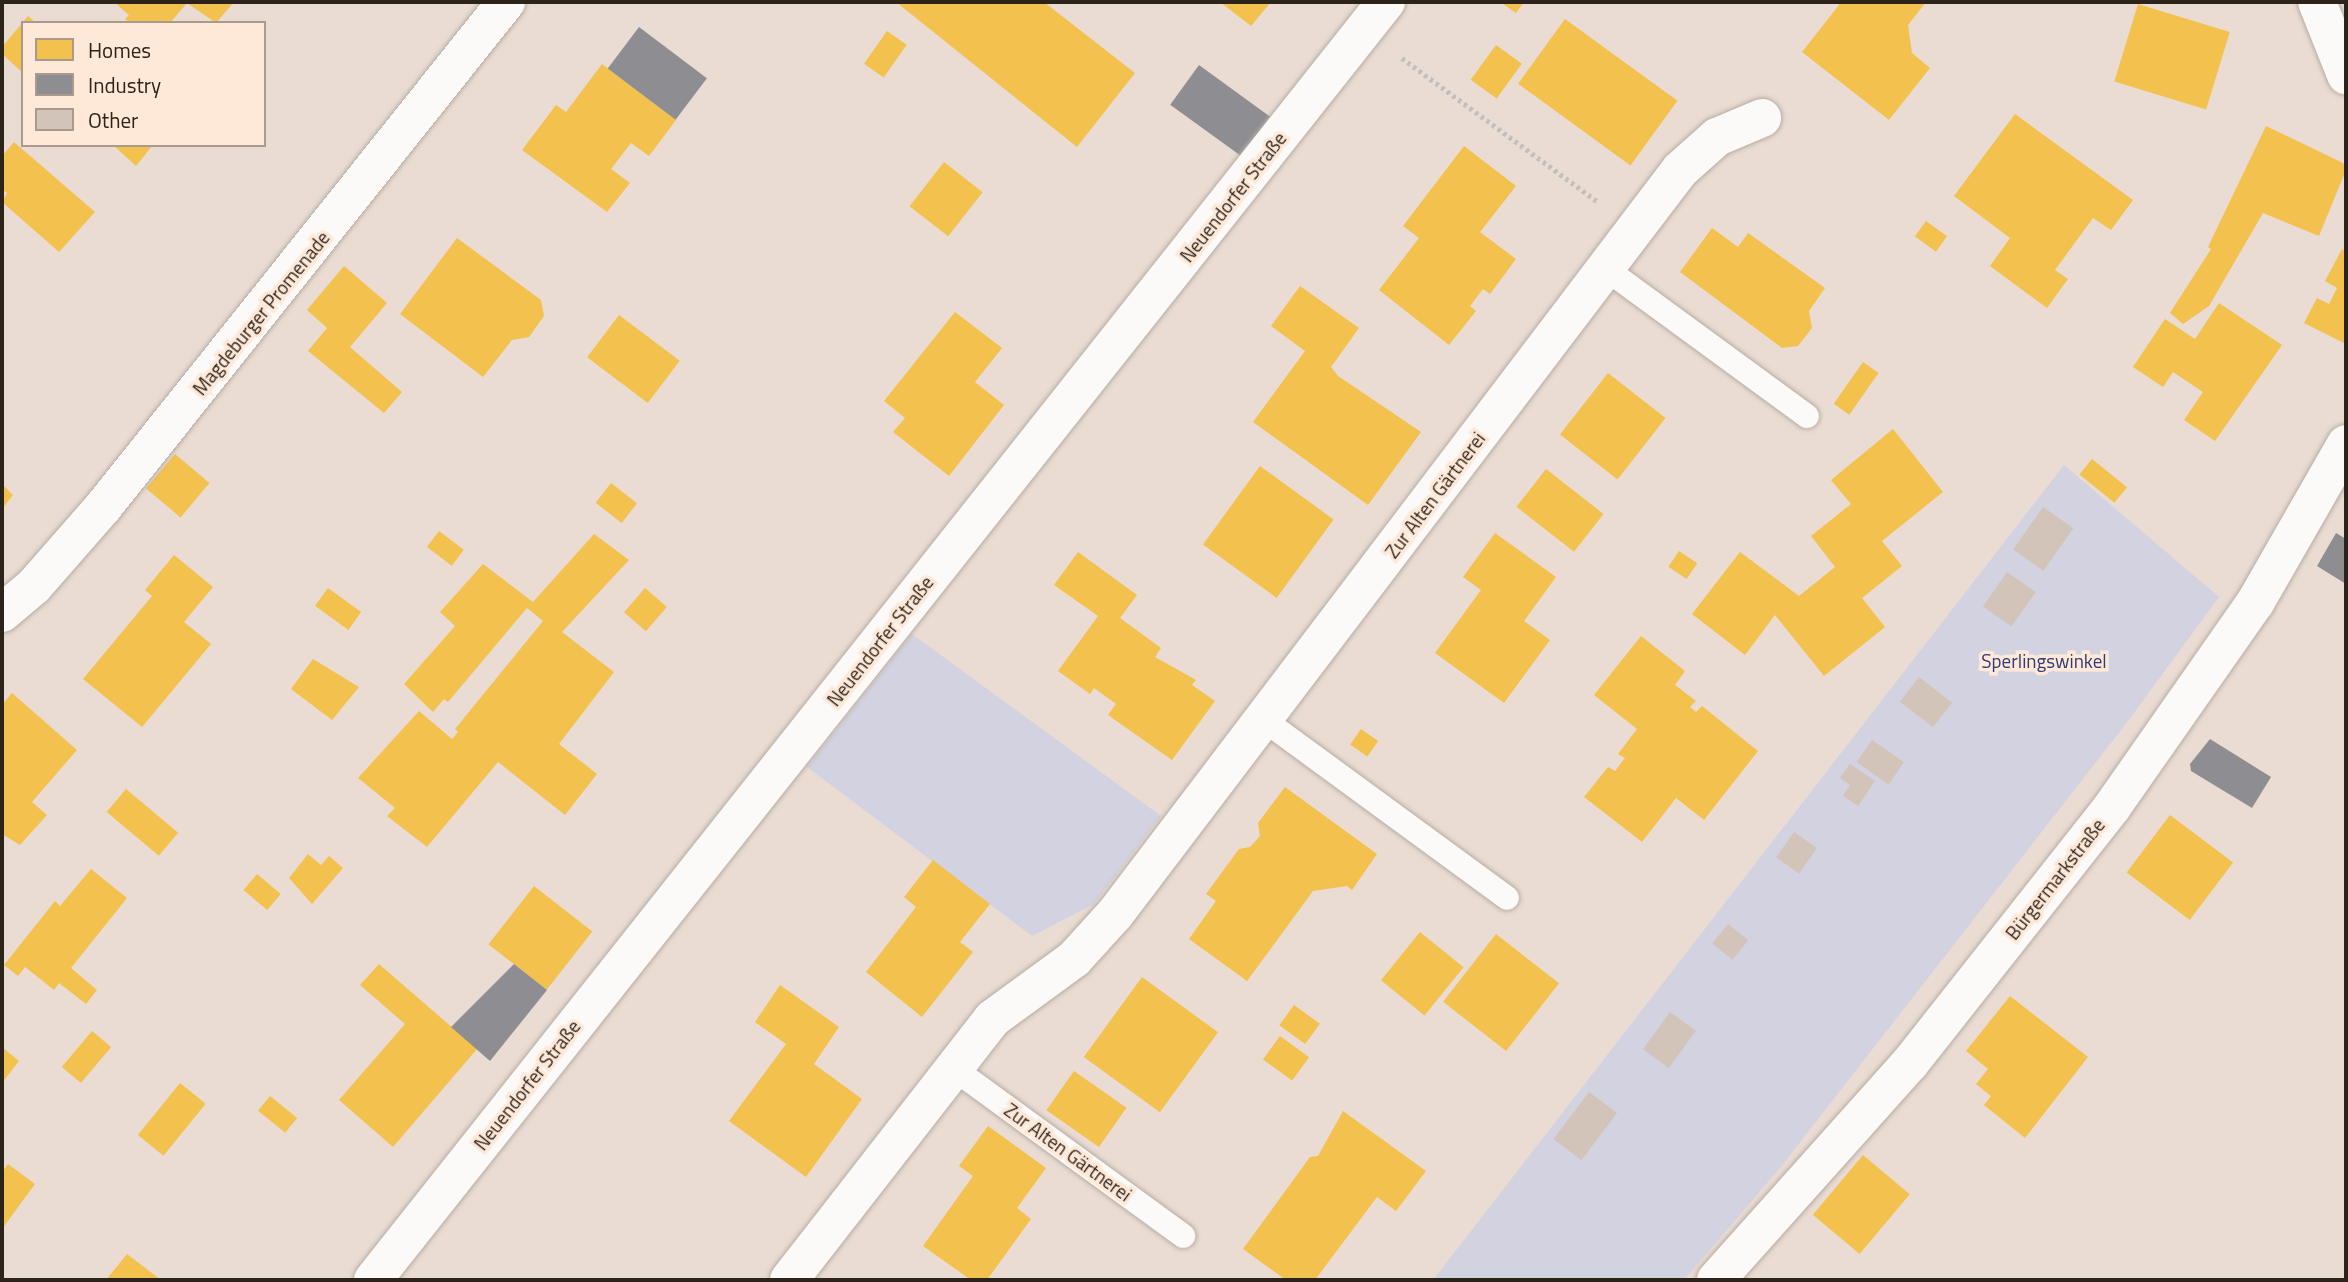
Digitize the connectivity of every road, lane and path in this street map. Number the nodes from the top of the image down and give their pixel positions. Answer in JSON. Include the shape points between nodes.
{"nodes":[{"id":1,"x":506,"y":2,"type":"edge"},
{"id":2,"x":2317,"y":2,"type":"edge"},
{"id":3,"x":1376,"y":16,"type":"edge"},
{"id":4,"x":2346,"y":75,"type":"edge"},
{"id":5,"x":1762,"y":118,"type":"dead end"},
{"id":6,"x":1635,"y":230,"type":"junction"},
{"id":7,"x":1605,"y":269,"type":"junction"},
{"id":8,"x":1807,"y":416,"type":"dead end"},
{"id":9,"x":2346,"y":444,"type":"edge"},
{"id":10,"x":2,"y":613,"type":"edge"},
{"id":11,"x":1264,"y":720,"type":"junction"},
{"id":12,"x":1507,"y":898,"type":"dead end"},
{"id":13,"x":953,"y":1068,"type":"junction"},
{"id":14,"x":1183,"y":1236,"type":"dead end"},
{"id":15,"x":373,"y":1280,"type":"edge"},
{"id":16,"x":789,"y":1280,"type":"edge"},
{"id":17,"x":1716,"y":1280,"type":"edge"}],
"edges":[{"from":1,"to":10,"type":"street","name":"Magdeburger Promenade","via":[[104,506],[34,586]]},
{"from":2,"to":4,"type":"street"},
{"from":3,"to":6,"type":"path"},
{"from":3,"to":15,"type":"street","name":"Neuendorfer Straße"},
{"from":5,"to":6,"type":"street","name":"Zur Alten Gärtnerei","via":[[1717,137],[1680,170]]},
{"from":6,"to":7,"type":"street","name":"Zur Alten Gärtnerei"},
{"from":7,"to":8,"type":"lane"},
{"from":7,"to":11,"type":"street","name":"Zur Alten Gärtnerei"},
{"from":9,"to":17,"type":"street","name":"Bürgermarkstraße","via":[[2255,603],[2112,807],[1910,1063]]},
{"from":11,"to":12,"type":"lane"},
{"from":11,"to":13,"type":"street","name":"Zur Alten Gärtnerei","via":[[1115,914],[1074,960],[992,1019]]},
{"from":13,"to":14,"type":"lane","name":"Zur Alten Gärtnerei"},
{"from":13,"to":16,"type":"street","name":"Zur Alten Gärtnerei"}]}
